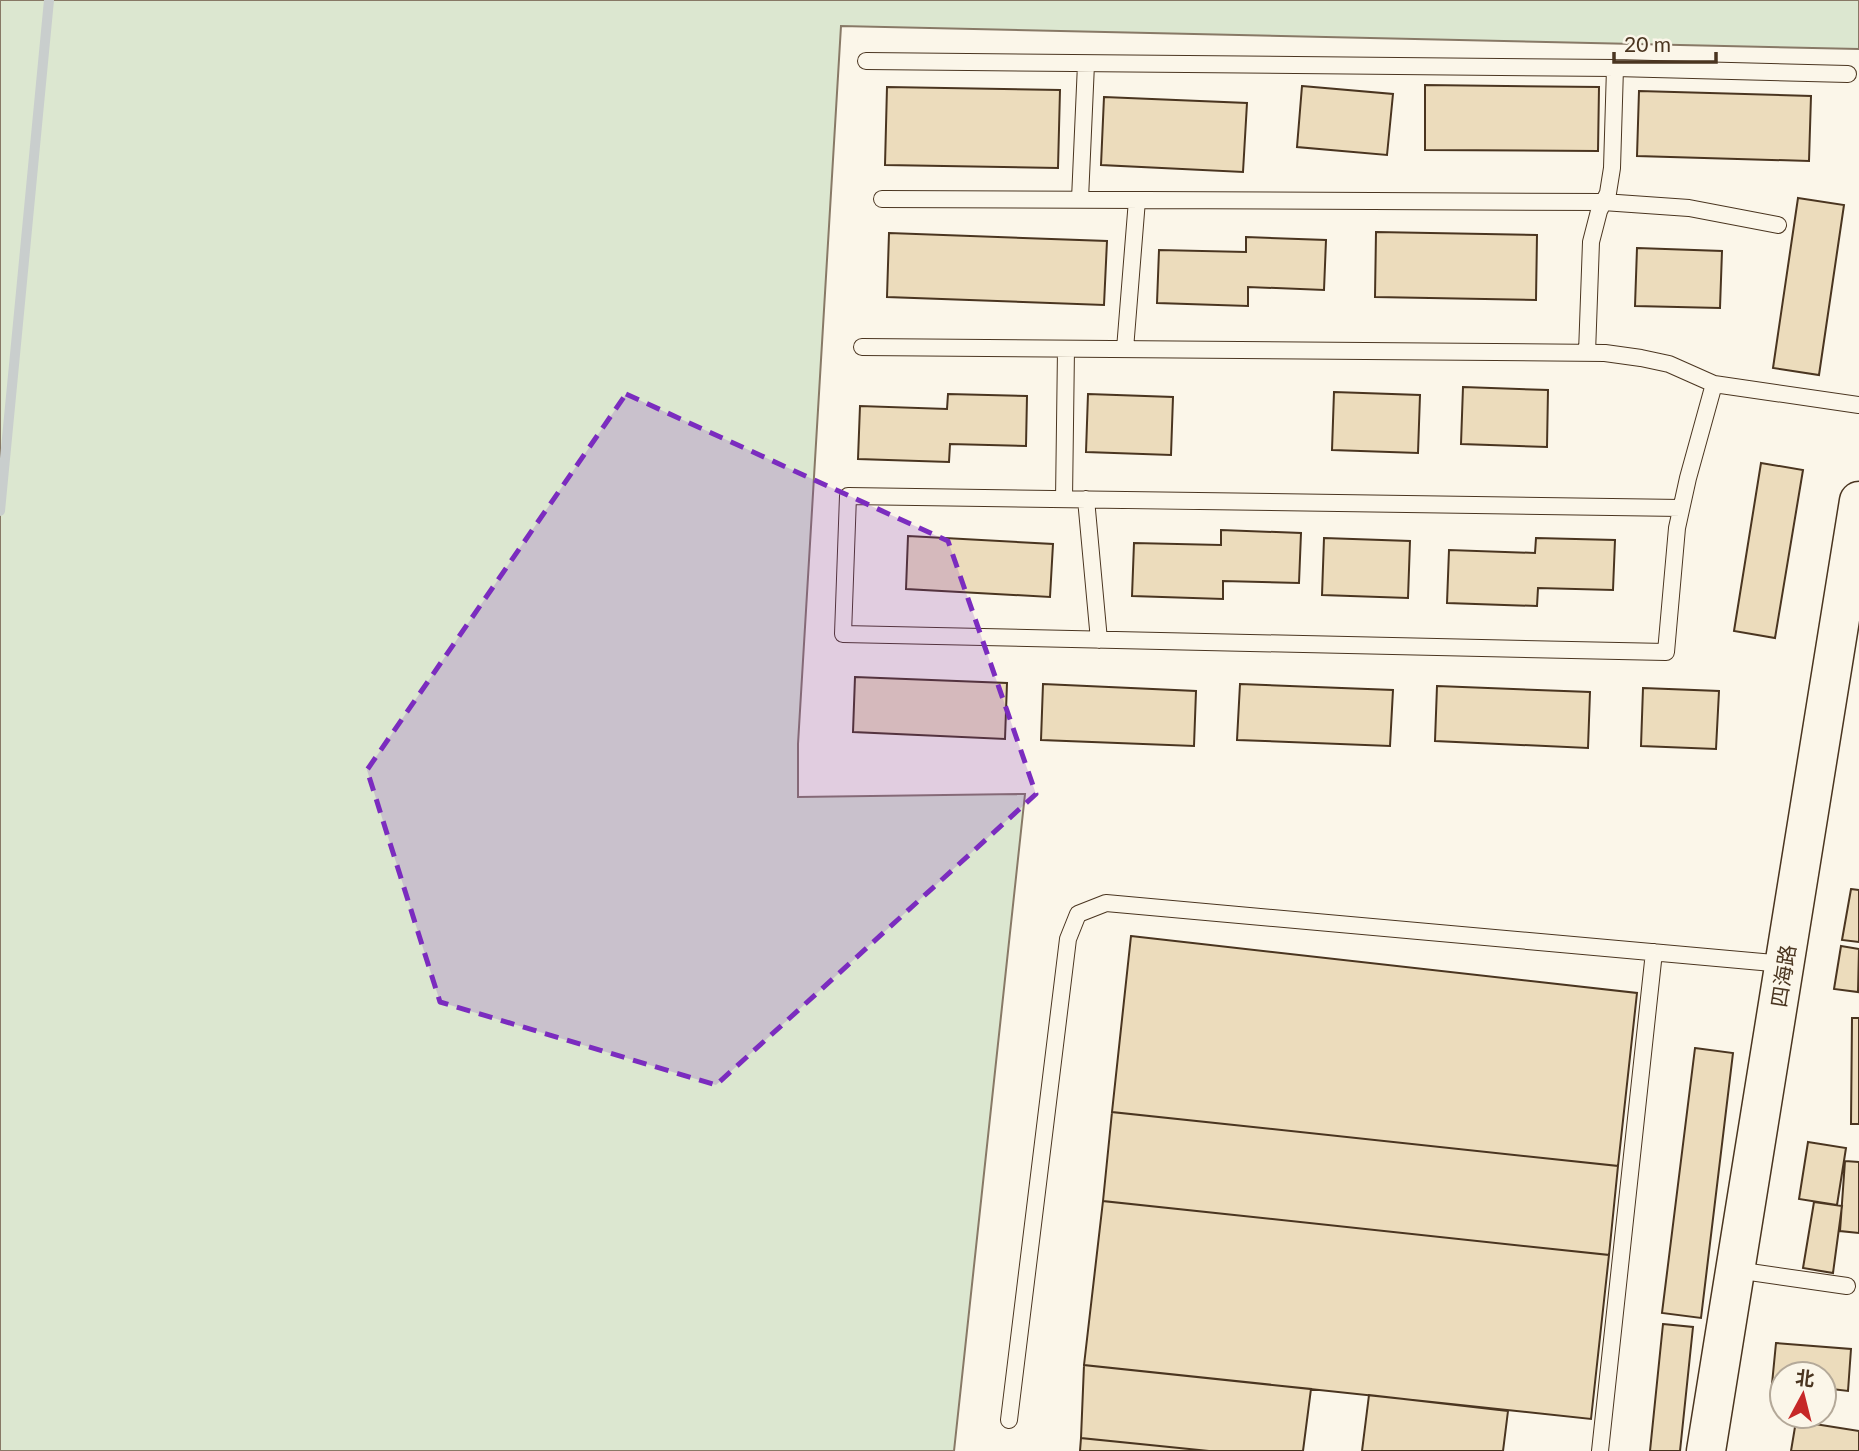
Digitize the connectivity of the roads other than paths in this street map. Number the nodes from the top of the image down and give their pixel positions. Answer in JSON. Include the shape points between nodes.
{"nodes":[{"id":1,"x":866,"y":61,"type":"dead end"},
{"id":2,"x":1086,"y":64,"type":"junction"},
{"id":3,"x":1615,"y":68,"type":"junction"},
{"id":4,"x":1848,"y":74,"type":"dead end"},
{"id":5,"x":882,"y":199,"type":"dead end"},
{"id":6,"x":1080,"y":199,"type":"junction"},
{"id":7,"x":1137,"y":200,"type":"junction"},
{"id":8,"x":1603,"y":202,"type":"junction"},
{"id":9,"x":1778,"y":225,"type":"dead end"},
{"id":10,"x":862,"y":347,"type":"dead end"},
{"id":11,"x":1066,"y":349,"type":"junction"},
{"id":12,"x":1125,"y":349,"type":"junction"},
{"id":13,"x":1587,"y":353,"type":"junction"},
{"id":14,"x":1714,"y":384,"type":"junction"},
{"id":15,"x":1859,"y":405,"type":"edge"},
{"id":16,"x":1064,"y":499,"type":"junction"},
{"id":17,"x":1086,"y":499,"type":"junction"},
{"id":18,"x":1859,"y":500,"type":"edge"},
{"id":19,"x":1681,"y":508,"type":"junction"},
{"id":20,"x":1099,"y":640,"type":"junction"},
{"id":21,"x":1654,"y":952,"type":"junction"},
{"id":22,"x":1786,"y":965,"type":"junction"},
{"id":23,"x":1736,"y":1270,"type":"junction"},
{"id":24,"x":1847,"y":1286,"type":"dead end"},
{"id":25,"x":1009,"y":1420,"type":"dead end"},
{"id":26,"x":1600,"y":1451,"type":"edge"},
{"id":27,"x":1706,"y":1451,"type":"edge"}],
"edges":[{"from":1,"to":2,"type":"lane"},
{"from":2,"to":3,"type":"lane"},
{"from":2,"to":6,"type":"lane"},
{"from":3,"to":4,"type":"lane"},
{"from":3,"to":8,"type":"lane","via":[[1612,168]]},
{"from":5,"to":6,"type":"lane"},
{"from":6,"to":7,"type":"lane"},
{"from":7,"to":8,"type":"lane"},
{"from":7,"to":12,"type":"lane"},
{"from":8,"to":9,"type":"lane","via":[[1689,208]]},
{"from":8,"to":13,"type":"lane","via":[[1591,242]]},
{"from":10,"to":11,"type":"lane"},
{"from":11,"to":12,"type":"lane"},
{"from":11,"to":16,"type":"lane"},
{"from":12,"to":13,"type":"lane"},
{"from":13,"to":14,"type":"lane","via":[[1669,364]]},
{"from":14,"to":15,"type":"lane"},
{"from":14,"to":19,"type":"lane"},
{"from":16,"to":17,"type":"lane"},
{"from":16,"to":20,"type":"lane","via":[[848,496],[843,634]]},
{"from":17,"to":19,"type":"lane"},
{"from":17,"to":20,"type":"lane"},
{"from":18,"to":22,"type":"street","name":"四海路"},
{"from":19,"to":20,"type":"lane","via":[[1666,652]]},
{"from":21,"to":22,"type":"lane"},
{"from":21,"to":25,"type":"lane","via":[[1107,903],[1078,914],[1068,939]]},
{"from":21,"to":26,"type":"lane"},
{"from":22,"to":23,"type":"street","name":"四海路"},
{"from":23,"to":24,"type":"lane"},
{"from":23,"to":27,"type":"street","name":"四海路"}]}
